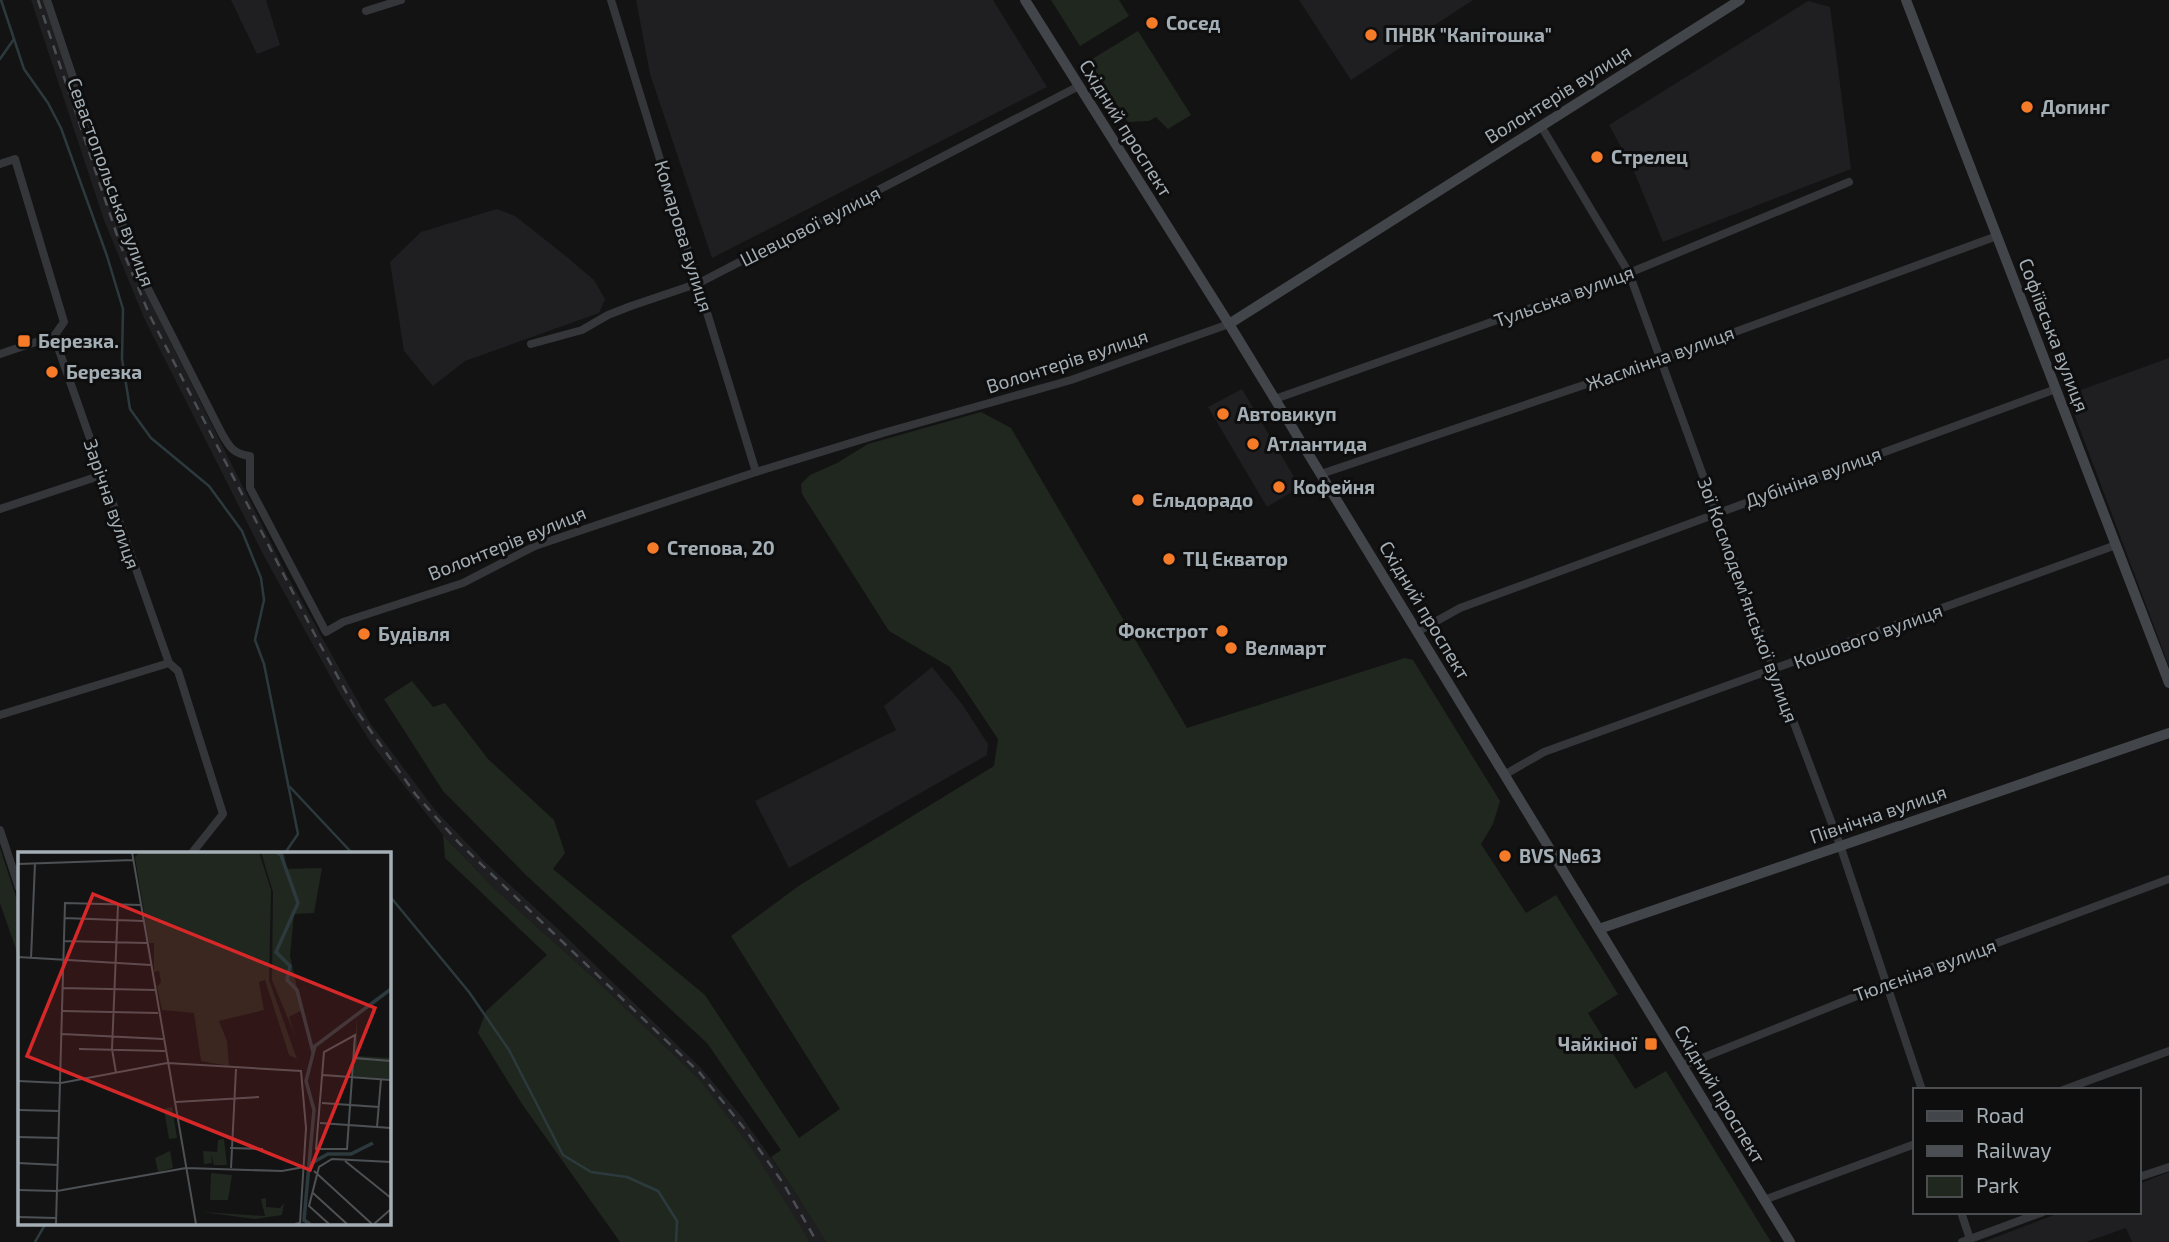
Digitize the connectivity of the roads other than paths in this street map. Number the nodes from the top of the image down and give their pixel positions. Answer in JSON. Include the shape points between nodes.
{"nodes":[{"id":1,"x":57,"y":0,"type":"edge"},
{"id":2,"x":401,"y":0,"type":"edge"},
{"id":3,"x":611,"y":0,"type":"edge"},
{"id":4,"x":1025,"y":0,"type":"edge"},
{"id":5,"x":1740,"y":0,"type":"edge"},
{"id":6,"x":1906,"y":0,"type":"edge"},
{"id":7,"x":47,"y":1,"type":"edge"},
{"id":8,"x":366,"y":11,"type":"dead end"},
{"id":9,"x":1079,"y":86,"type":"junction"},
{"id":10,"x":1541,"y":126,"type":"junction"},
{"id":11,"x":0,"y":164,"type":"edge"},
{"id":12,"x":1849,"y":182,"type":"dead end"},
{"id":13,"x":1997,"y":236,"type":"junction"},
{"id":14,"x":1629,"y":273,"type":"junction"},
{"id":15,"x":699,"y":283,"type":"junction"},
{"id":16,"x":1229,"y":324,"type":"junction"},
{"id":17,"x":54,"y":336,"type":"junction"},
{"id":18,"x":531,"y":344,"type":"dead end"},
{"id":19,"x":0,"y":354,"type":"edge"},
{"id":20,"x":1661,"y":359,"type":"junction"},
{"id":21,"x":2056,"y":389,"type":"junction"},
{"id":22,"x":1275,"y":400,"type":"junction"},
{"id":23,"x":756,"y":472,"type":"junction"},
{"id":24,"x":1321,"y":474,"type":"junction"},
{"id":25,"x":102,"y":475,"type":"junction"},
{"id":26,"x":0,"y":509,"type":"edge"},
{"id":27,"x":1716,"y":512,"type":"junction"},
{"id":28,"x":2116,"y":545,"type":"junction"},
{"id":29,"x":343,"y":622,"type":"joint"},
{"id":30,"x":1418,"y":632,"type":"junction"},
{"id":31,"x":169,"y":663,"type":"junction"},
{"id":32,"x":1773,"y":670,"type":"junction"},
{"id":33,"x":2169,"y":683,"type":"edge"},
{"id":34,"x":0,"y":715,"type":"edge"},
{"id":35,"x":2169,"y":733,"type":"edge"},
{"id":36,"x":1504,"y":775,"type":"junction"},
{"id":37,"x":0,"y":830,"type":"edge"},
{"id":38,"x":1840,"y":845,"type":"junction"},
{"id":39,"x":193,"y":852,"type":"edge"},
{"id":40,"x":4,"y":856,"type":"edge"},
{"id":41,"x":2169,"y":879,"type":"edge"},
{"id":42,"x":18,"y":886,"type":"edge"},
{"id":43,"x":1599,"y":929,"type":"junction"},
{"id":44,"x":1886,"y":984,"type":"junction"},
{"id":45,"x":2169,"y":1051,"type":"edge"},
{"id":46,"x":1682,"y":1066,"type":"junction"},
{"id":47,"x":1921,"y":1088,"type":"edge"},
{"id":48,"x":2068,"y":1088,"type":"edge"},
{"id":49,"x":1913,"y":1145,"type":"edge"},
{"id":50,"x":2169,"y":1167,"type":"edge"},
{"id":51,"x":2141,"y":1176,"type":"edge"},
{"id":52,"x":1764,"y":1200,"type":"junction"},
{"id":53,"x":1961,"y":1214,"type":"edge"},
{"id":54,"x":2038,"y":1214,"type":"edge"},
{"id":55,"x":1966,"y":1240,"type":"edge"},
{"id":56,"x":1790,"y":1242,"type":"edge"}],
"edges":[{"from":1,"to":7,"type":"street"},
{"from":2,"to":8,"type":"street"},
{"from":3,"to":15,"type":"street","name":"Комарова вулиця"},
{"from":4,"to":9,"type":"street","name":"Східний проспект"},
{"from":5,"to":10,"type":"street","name":"Волонтерів вулиця"},
{"from":6,"to":13,"type":"street","name":"Софіївська вулиця"},
{"from":7,"to":29,"type":"street","name":"Севастопольська вулиця","via":[[136,265],[231,450],[250,456],[250,488],[326,632]]},
{"from":9,"to":15,"type":"street","name":"Шевцової вулиця"},
{"from":9,"to":16,"type":"street","name":"Східний проспект"},
{"from":10,"to":14,"type":"street","name":"Зої Космодем’янської вулиця"},
{"from":10,"to":16,"type":"street","name":"Волонтерів вулиця"},
{"from":11,"to":17,"type":"street","name":"Зарічна вулиця","via":[[15,159],[64,322]]},
{"from":12,"to":14,"type":"street","name":"Тульська вулиця"},
{"from":13,"to":20,"type":"street","name":"Жасмінна вулиця"},
{"from":13,"to":21,"type":"street","name":"Софіївська вулиця"},
{"from":14,"to":20,"type":"street","name":"Зої Космодем’янської вулиця"},
{"from":14,"to":22,"type":"street","name":"Тульська вулиця"},
{"from":15,"to":18,"type":"street","name":"Шевцової вулиця","via":[[608,315],[582,330]]},
{"from":15,"to":23,"type":"street","name":"Комарова вулиця"},
{"from":16,"to":22,"type":"street","name":"Східний проспект"},
{"from":16,"to":23,"type":"street","name":"Волонтерів вулиця","via":[[1071,380]]},
{"from":17,"to":19,"type":"street"},
{"from":17,"to":25,"type":"street","name":"Зарічна вулиця"},
{"from":20,"to":24,"type":"street","name":"Жасмінна вулиця"},
{"from":20,"to":27,"type":"street","name":"Зої Космодем’янської вулиця"},
{"from":21,"to":27,"type":"street","name":"Дубініна вулиця"},
{"from":21,"to":28,"type":"street","name":"Софіївська вулиця"},
{"from":22,"to":24,"type":"street","name":"Східний проспект"},
{"from":23,"to":29,"type":"street","name":"Волонтерів вулиця","via":[[535,546],[463,583]]},
{"from":24,"to":30,"type":"street","name":"Східний проспект"},
{"from":25,"to":26,"type":"street"},
{"from":25,"to":31,"type":"street","name":"Зарічна вулиця"},
{"from":27,"to":30,"type":"street","name":"Дубініна вулиця","via":[[1460,608]]},
{"from":27,"to":32,"type":"street","name":"Зої Космодем’янської вулиця"},
{"from":28,"to":32,"type":"street","name":"Кошового вулиця"},
{"from":28,"to":33,"type":"street","name":"Софіївська вулиця"},
{"from":30,"to":36,"type":"street","name":"Східний проспект"},
{"from":31,"to":34,"type":"street"},
{"from":31,"to":39,"type":"street","name":"Зарічна вулиця","via":[[177,671],[223,814]]},
{"from":32,"to":36,"type":"street","name":"Кошового вулиця","via":[[1544,752]]},
{"from":32,"to":38,"type":"street","name":"Зої Космодем’янської вулиця"},
{"from":35,"to":38,"type":"street","name":"Північна вулиця"},
{"from":36,"to":43,"type":"street","name":"Східний проспект"},
{"from":37,"to":40,"type":"street"},
{"from":38,"to":43,"type":"street","name":"Північна вулиця"},
{"from":38,"to":44,"type":"street","name":"Зої Космодем’янської вулиця"},
{"from":40,"to":42,"type":"street"},
{"from":41,"to":44,"type":"street","name":"Тюлєніна вулиця"},
{"from":43,"to":46,"type":"street","name":"Східний проспект"},
{"from":44,"to":46,"type":"street","name":"Тюлєніна вулиця"},
{"from":44,"to":47,"type":"street","name":"Зої Космодем’янської вулиця"},
{"from":45,"to":48,"type":"street"},
{"from":46,"to":52,"type":"street","name":"Східний проспект"},
{"from":49,"to":52,"type":"street"},
{"from":50,"to":51,"type":"street"},
{"from":52,"to":56,"type":"street","name":"Східний проспект"},
{"from":53,"to":55,"type":"street"},
{"from":54,"to":55,"type":"street"}]}
